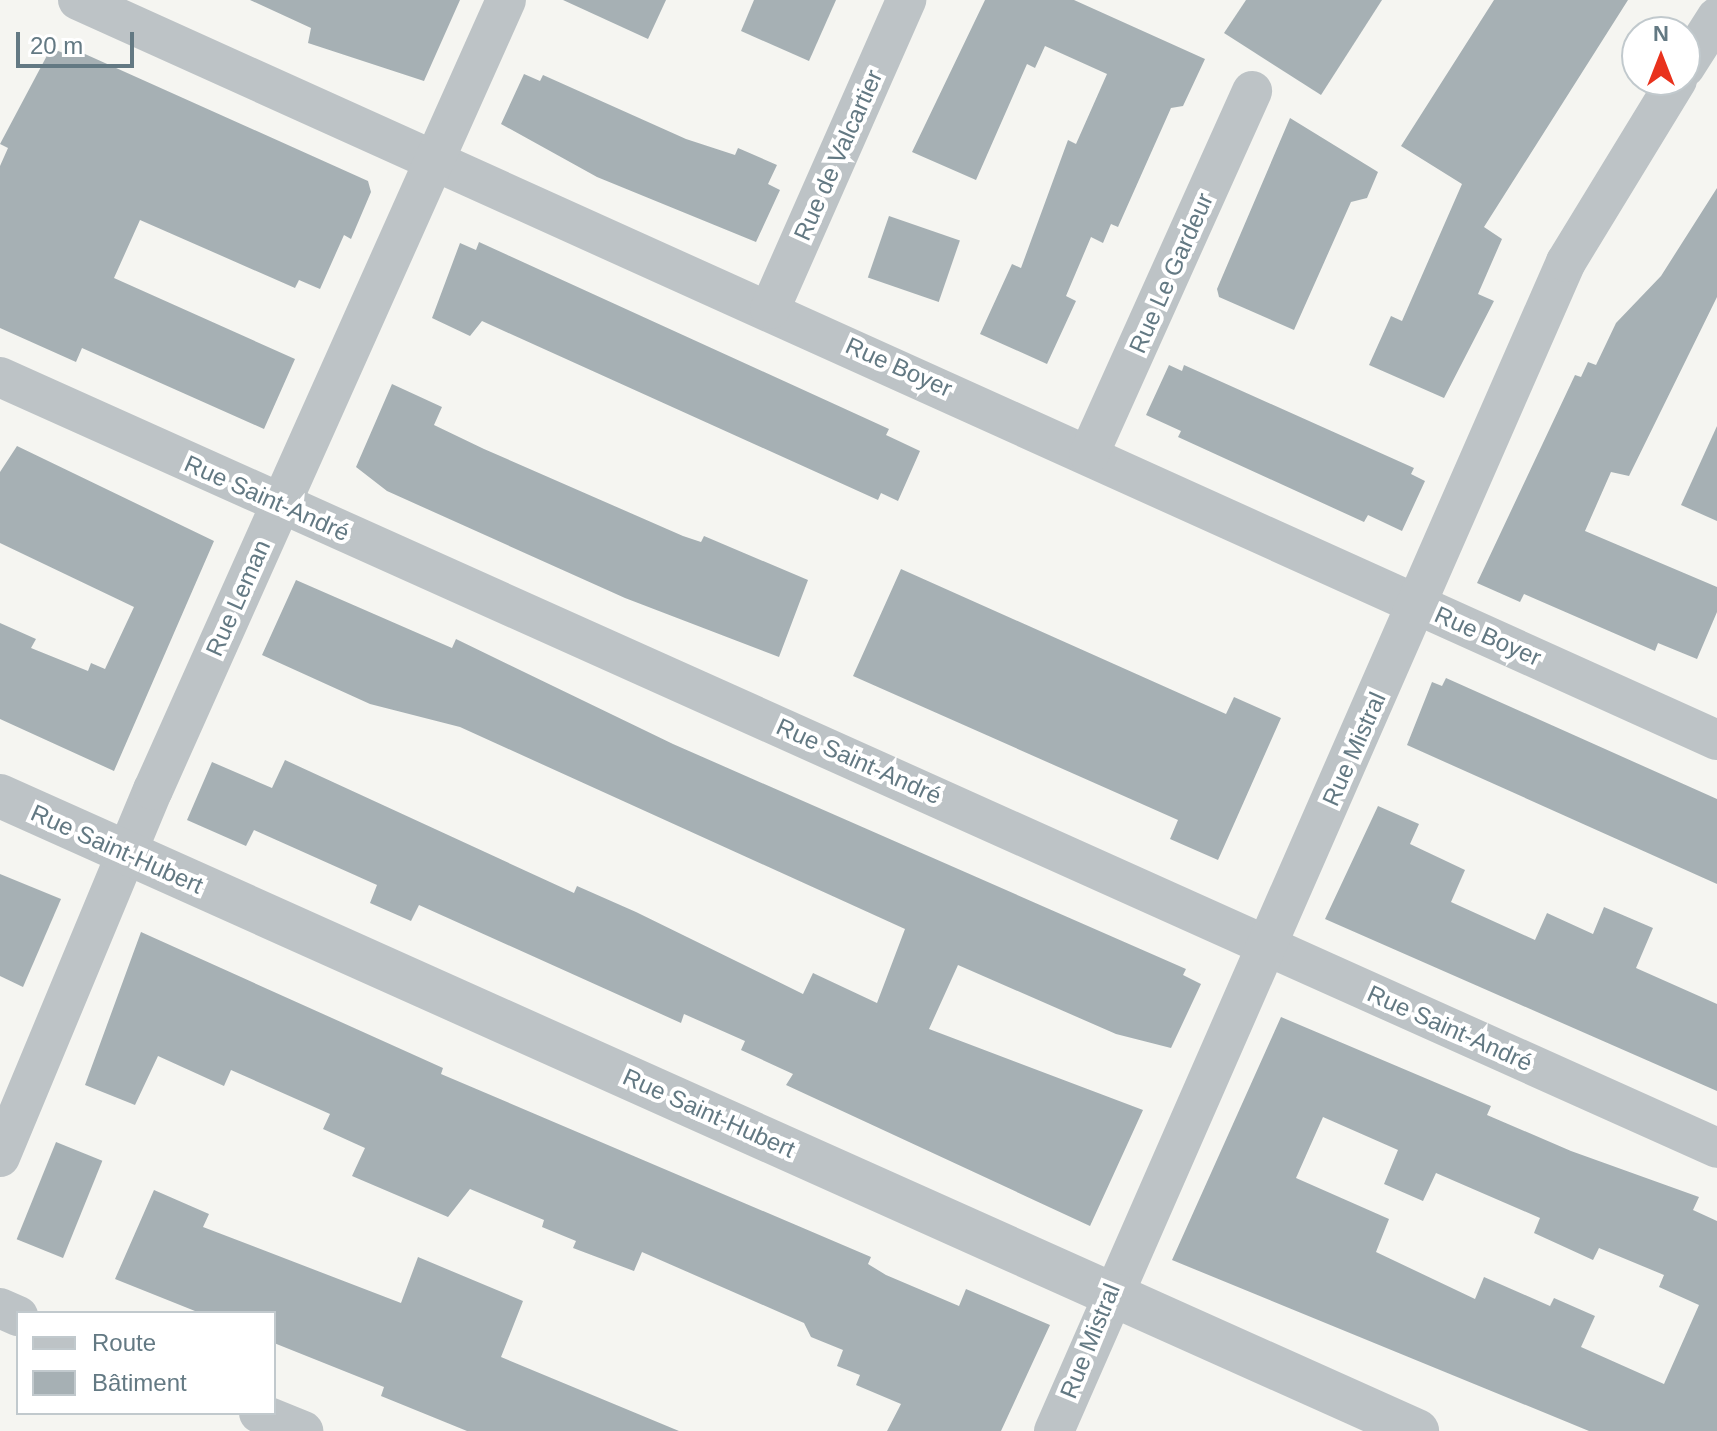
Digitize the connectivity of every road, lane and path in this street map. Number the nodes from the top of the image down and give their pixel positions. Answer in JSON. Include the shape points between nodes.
{"nodes":[{"id":1,"x":78,"y":0,"type":"edge"},
{"id":2,"x":506,"y":0,"type":"edge"},
{"id":3,"x":906,"y":0,"type":"edge"},
{"id":4,"x":1717,"y":17,"type":"edge"},
{"id":5,"x":1701,"y":42,"type":"edge"},
{"id":6,"x":1252,"y":91,"type":"dead end"},
{"id":7,"x":1667,"y":96,"type":"edge"},
{"id":8,"x":434,"y":162,"type":"junction"},
{"id":9,"x":770,"y":309,"type":"junction"},
{"id":10,"x":0,"y":377,"type":"edge"},
{"id":11,"x":1089,"y":454,"type":"junction"},
{"id":12,"x":280,"y":505,"type":"junction"},
{"id":13,"x":1419,"y":605,"type":"junction"},
{"id":14,"x":1717,"y":740,"type":"edge"},
{"id":15,"x":0,"y":796,"type":"edge"},
{"id":16,"x":126,"y":852,"type":"junction"},
{"id":17,"x":1266,"y":945,"type":"junction"},
{"id":18,"x":1717,"y":1148,"type":"edge"},
{"id":19,"x":0,"y":1157,"type":"edge"},
{"id":20,"x":1109,"y":1292,"type":"junction"},
{"id":21,"x":264,"y":1415,"type":"edge"},
{"id":22,"x":303,"y":1431,"type":"edge"},
{"id":23,"x":1054,"y":1431,"type":"edge"},
{"id":24,"x":1417,"y":1431,"type":"edge"}],
"edges":[{"from":1,"to":8,"type":"street","name":"Rue Boyer"},
{"from":2,"to":8,"type":"street","name":"Rue Leman"},
{"from":3,"to":9,"type":"street","name":"Rue de Valcartier"},
{"from":4,"to":5,"type":"street"},
{"from":6,"to":11,"type":"street","name":"Rue Le Gardeur"},
{"from":7,"to":13,"type":"street","name":"Rue Mistral","via":[[1566,262]]},
{"from":8,"to":9,"type":"street","name":"Rue Boyer"},
{"from":8,"to":12,"type":"street","name":"Rue Leman"},
{"from":9,"to":11,"type":"street","name":"Rue Boyer"},
{"from":10,"to":12,"type":"street","name":"Rue Saint-André"},
{"from":11,"to":13,"type":"street","name":"Rue Boyer"},
{"from":12,"to":16,"type":"street","name":"Rue Leman"},
{"from":12,"to":17,"type":"street","name":"Rue Saint-André"},
{"from":13,"to":14,"type":"street","name":"Rue Boyer"},
{"from":13,"to":17,"type":"street","name":"Rue Mistral"},
{"from":15,"to":16,"type":"street","name":"Rue Saint-Hubert"},
{"from":16,"to":19,"type":"street","name":"Rue Leman"},
{"from":16,"to":20,"type":"street","name":"Rue Saint-Hubert"},
{"from":17,"to":18,"type":"street","name":"Rue Saint-André"},
{"from":17,"to":20,"type":"street","name":"Rue Mistral"},
{"from":20,"to":23,"type":"street","name":"Rue Mistral"},
{"from":20,"to":24,"type":"street","name":"Rue Saint-Hubert"},
{"from":21,"to":22,"type":"street"}]}
